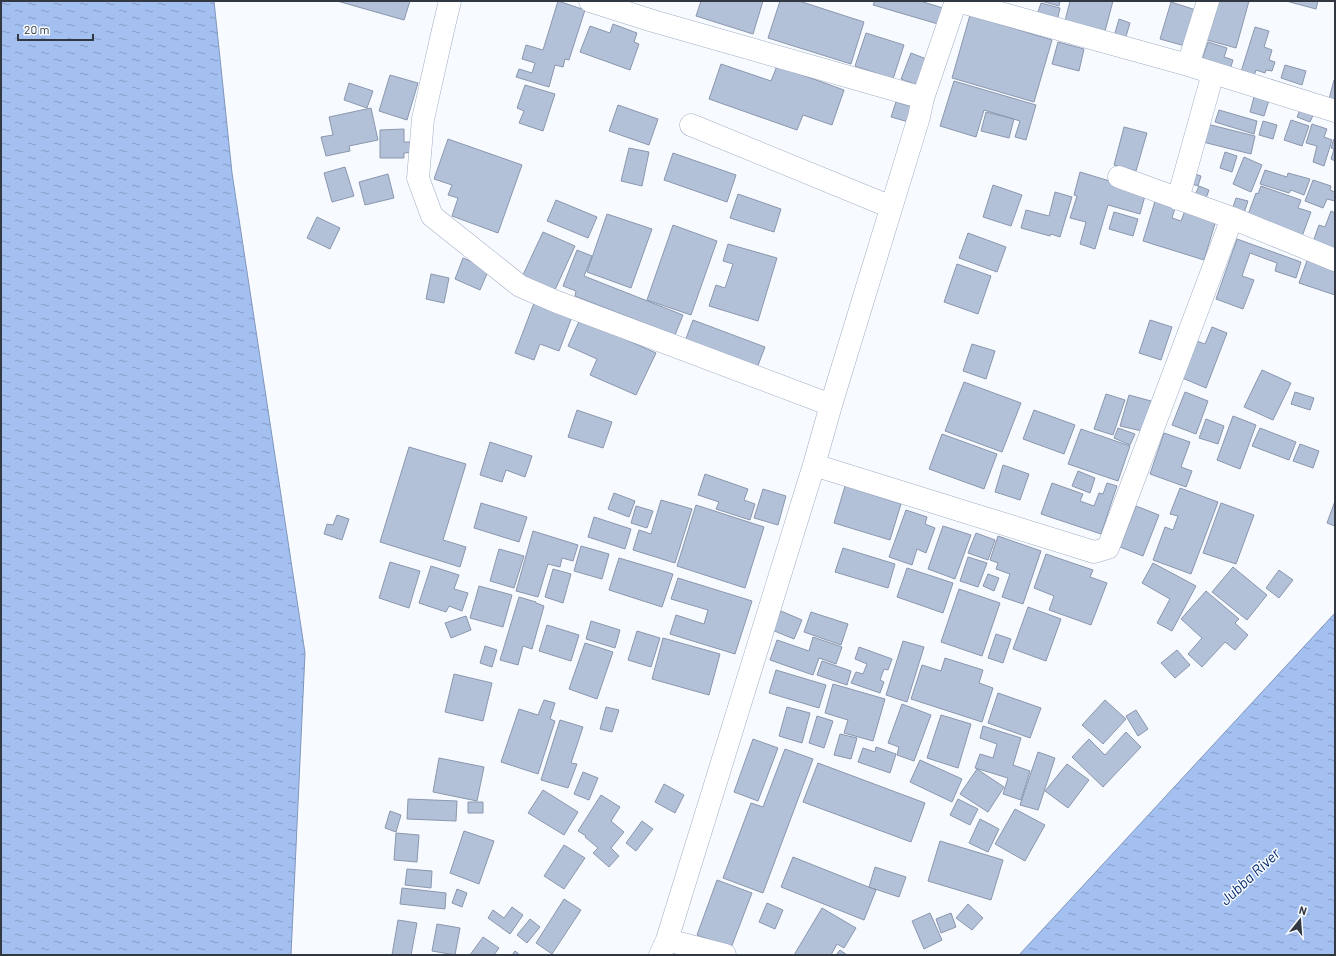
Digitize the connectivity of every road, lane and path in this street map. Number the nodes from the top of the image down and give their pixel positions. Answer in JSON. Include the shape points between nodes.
{"nodes":[{"id":1,"x":450,"y":1,"type":"edge"},
{"id":2,"x":590,"y":1,"type":"edge"},
{"id":3,"x":956,"y":1,"type":"edge"},
{"id":4,"x":1208,"y":1,"type":"edge"},
{"id":5,"x":1188,"y":66,"type":"junction"},
{"id":6,"x":1213,"y":73,"type":"junction"},
{"id":7,"x":924,"y":98,"type":"junction"},
{"id":8,"x":1335,"y":111,"type":"edge"},
{"id":9,"x":691,"y":125,"type":"dead end"},
{"id":10,"x":1120,"y":177,"type":"dead end"},
{"id":11,"x":1178,"y":199,"type":"junction"},
{"id":12,"x":891,"y":207,"type":"junction"},
{"id":13,"x":1232,"y":218,"type":"junction"},
{"id":14,"x":1335,"y":260,"type":"edge"},
{"id":15,"x":831,"y":405,"type":"junction"},
{"id":16,"x":814,"y":465,"type":"junction"},
{"id":17,"x":664,"y":948,"type":"edge"},
{"id":18,"x":725,"y":955,"type":"edge"}],
"edges":[{"from":1,"to":15,"type":"street","via":[[423,119],[418,178],[432,216],[520,286]]},
{"from":2,"to":7,"type":"street"},
{"from":3,"to":5,"type":"street"},
{"from":3,"to":7,"type":"street"},
{"from":4,"to":5,"type":"street"},
{"from":5,"to":6,"type":"street"},
{"from":6,"to":8,"type":"street"},
{"from":6,"to":11,"type":"street"},
{"from":7,"to":12,"type":"street"},
{"from":9,"to":12,"type":"street"},
{"from":10,"to":11,"type":"street"},
{"from":11,"to":13,"type":"street"},
{"from":12,"to":15,"type":"street"},
{"from":13,"to":14,"type":"street"},
{"from":13,"to":16,"type":"street","via":[[1108,548],[1094,552]]},
{"from":15,"to":16,"type":"street"},
{"from":16,"to":17,"type":"street"},
{"from":17,"to":18,"type":"street"}]}
